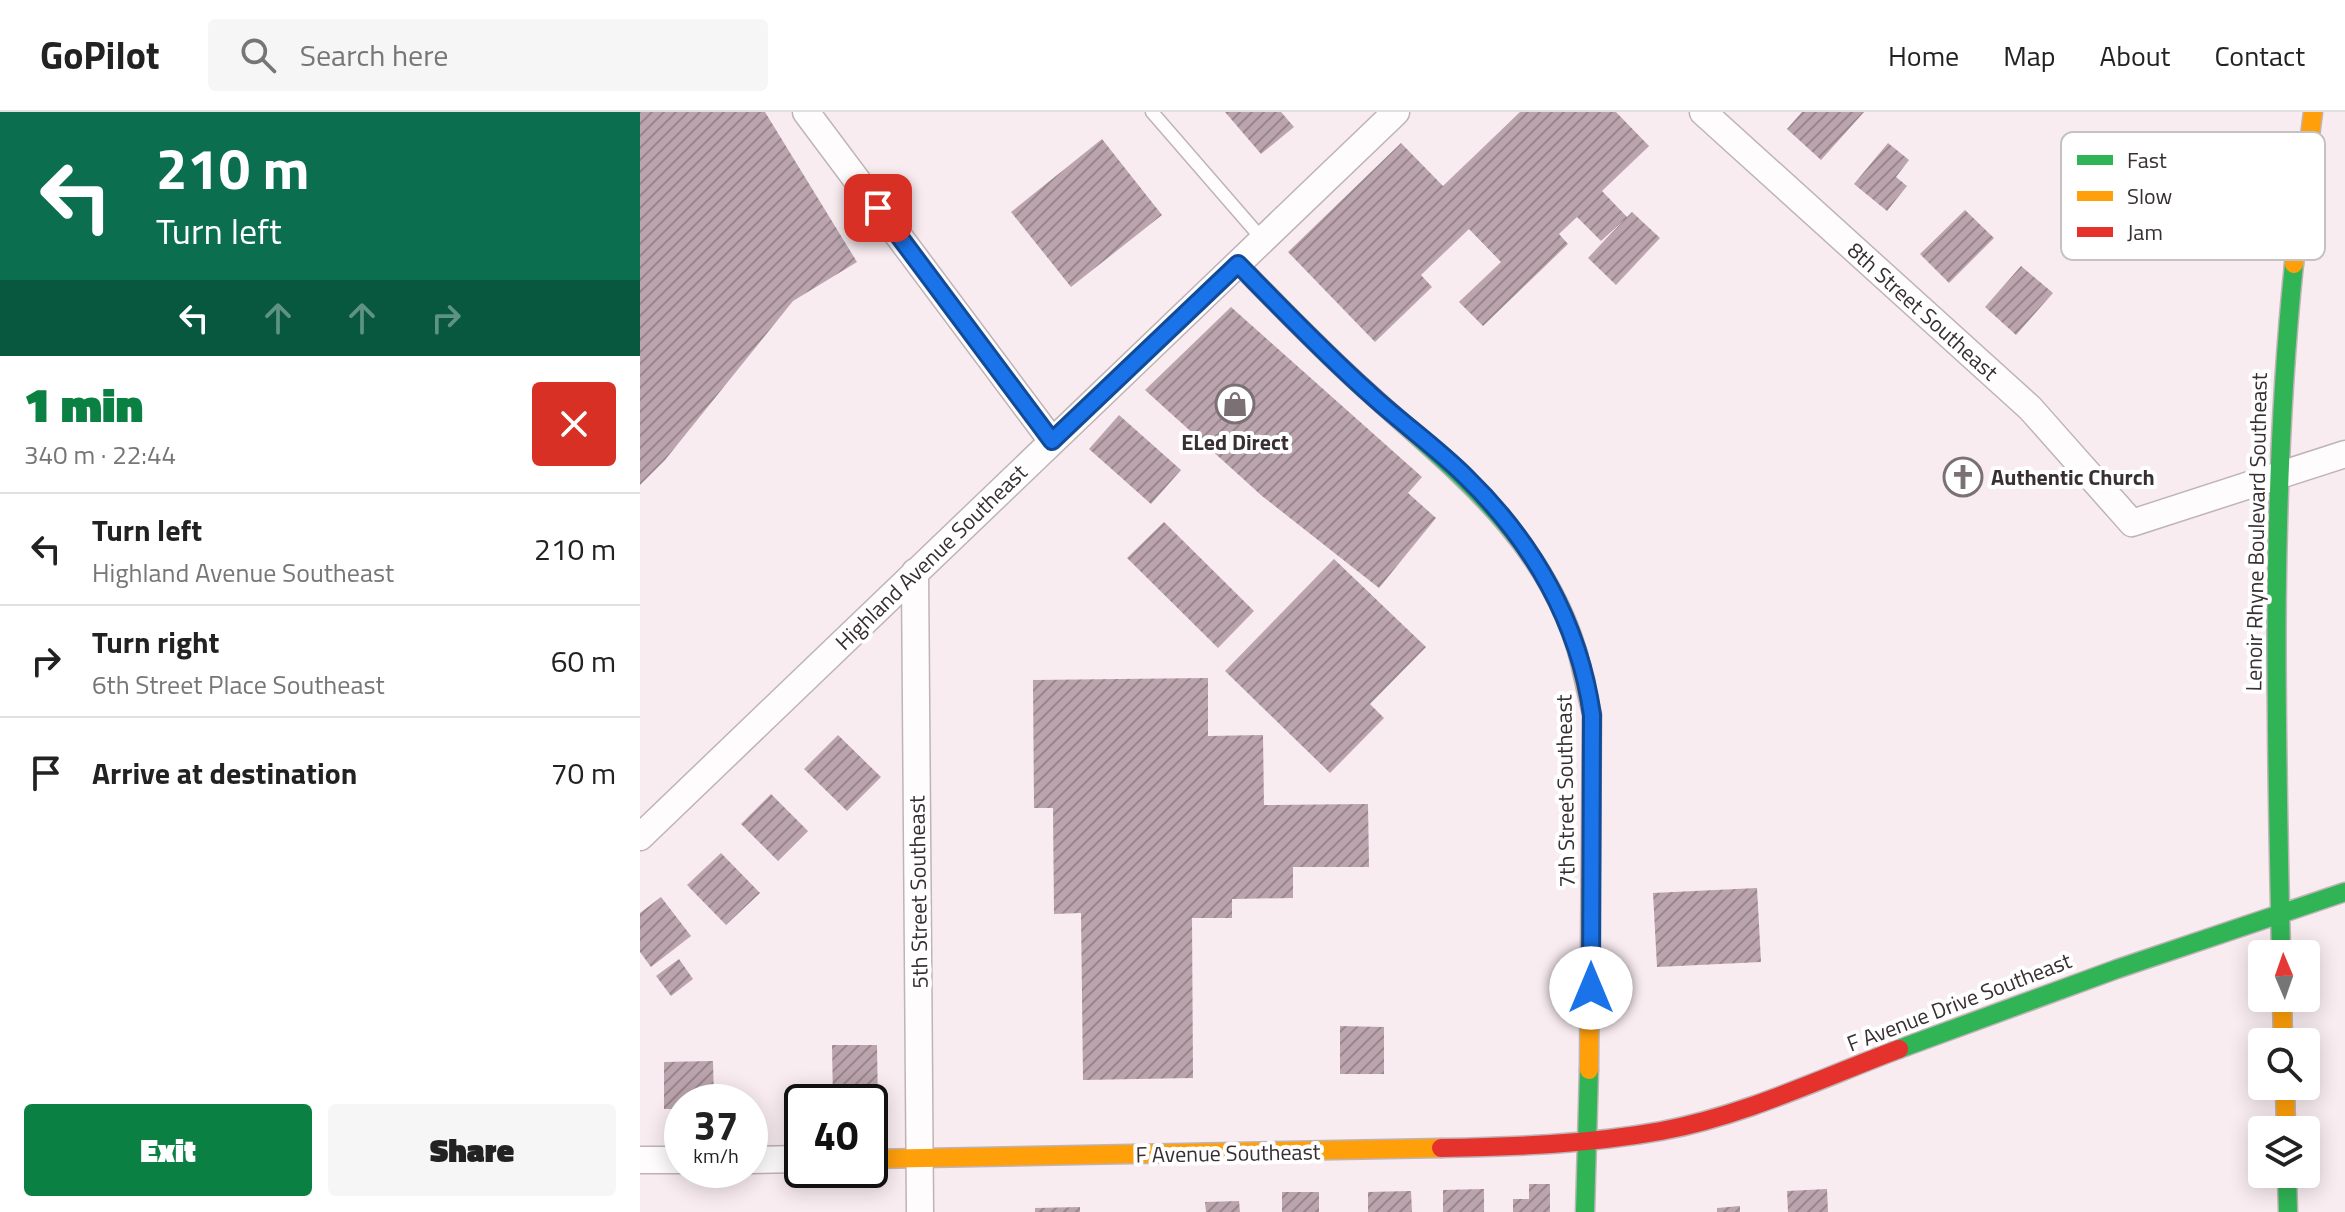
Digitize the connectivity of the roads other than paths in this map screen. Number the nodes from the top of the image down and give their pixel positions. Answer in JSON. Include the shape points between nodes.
{"nodes":[{"id":1,"x":806,"y":112,"type":"edge"},
{"id":2,"x":1152,"y":112,"type":"edge"},
{"id":3,"x":1396,"y":112,"type":"edge"},
{"id":4,"x":1703,"y":112,"type":"edge"},
{"id":5,"x":2313,"y":112,"type":"edge"},
{"id":6,"x":2311,"y":132,"type":"edge"},
{"id":7,"x":1263,"y":240,"type":"junction"},
{"id":8,"x":2296,"y":260,"type":"edge"},
{"id":9,"x":1238,"y":264,"type":"junction"},
{"id":10,"x":1052,"y":441,"type":"junction"},
{"id":11,"x":2345,"y":454,"type":"edge"},
{"id":12,"x":2278,"y":475,"type":"junction"},
{"id":13,"x":915,"y":572,"type":"junction"},
{"id":14,"x":640,"y":837,"type":"edge"},
{"id":15,"x":2345,"y":892,"type":"edge"},
{"id":16,"x":2280,"y":915,"type":"junction"},
{"id":17,"x":2281,"y":940,"type":"edge"},
{"id":18,"x":1587,"y":1142,"type":"junction"},
{"id":19,"x":888,"y":1159,"type":"edge"},
{"id":20,"x":920,"y":1159,"type":"junction"},
{"id":21,"x":640,"y":1160,"type":"edge"},
{"id":22,"x":664,"y":1160,"type":"edge"},
{"id":23,"x":2287,"y":1188,"type":"edge"},
{"id":24,"x":920,"y":1212,"type":"edge"},
{"id":25,"x":1585,"y":1212,"type":"edge"},
{"id":26,"x":2288,"y":1212,"type":"edge"}],
"edges":[{"from":1,"to":10,"type":"street"},
{"from":2,"to":7,"type":"lane"},
{"from":3,"to":7,"type":"street","name":"Highland Avenue Southeast"},
{"from":4,"to":12,"type":"street","name":"8th Street Southeast","via":[[2030,408],[2132,523]]},
{"from":5,"to":6,"type":"street","name":"Lenoir Rhyne Boulevard Southeast"},
{"from":7,"to":9,"type":"street","name":"Highland Avenue Southeast"},
{"from":8,"to":12,"type":"street","name":"Lenoir Rhyne Boulevard Southeast"},
{"from":9,"to":10,"type":"street","name":"Highland Avenue Southeast"},
{"from":9,"to":18,"type":"street","name":"7th Street Southeast","via":[[1350,377],[1468,478],[1511,527],[1570,625],[1586,673],[1592,715]]},
{"from":10,"to":13,"type":"street","name":"Highland Avenue Southeast"},
{"from":11,"to":12,"type":"street"},
{"from":12,"to":16,"type":"street","name":"Lenoir Rhyne Boulevard Southeast"},
{"from":13,"to":14,"type":"street","name":"Highland Avenue Southeast"},
{"from":13,"to":20,"type":"street","name":"5th Street Southeast"},
{"from":15,"to":16,"type":"street","name":"F Avenue Drive Southeast"},
{"from":16,"to":17,"type":"street","name":"Lenoir Rhyne Boulevard Southeast"},
{"from":16,"to":18,"type":"street","name":"F Avenue Drive Southeast","via":[[2117,969],[1724,1114],[1662,1131]]},
{"from":18,"to":20,"type":"street","name":"F Avenue Southeast"},
{"from":18,"to":25,"type":"street","name":"7th Street Southeast"},
{"from":19,"to":20,"type":"street","name":"F Avenue Southeast"},
{"from":20,"to":24,"type":"street","name":"5th Street Southeast"},
{"from":21,"to":22,"type":"street"},
{"from":23,"to":26,"type":"street"}]}
